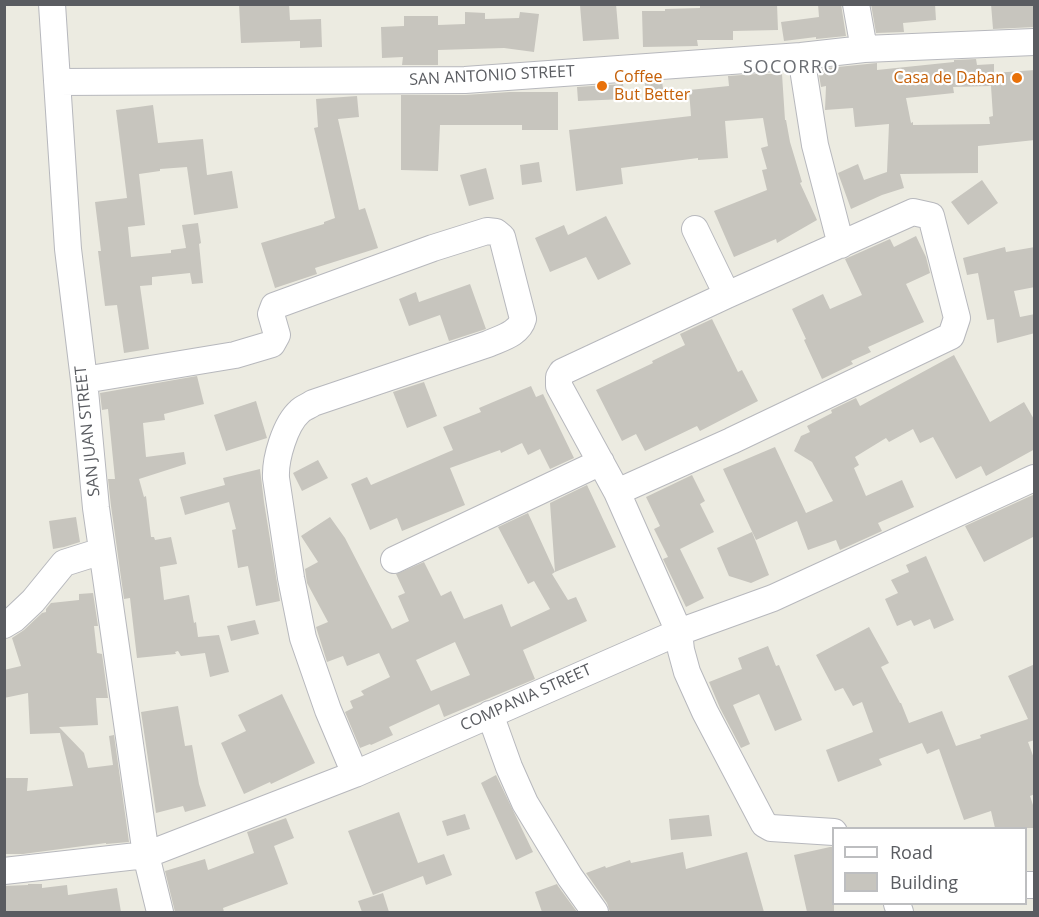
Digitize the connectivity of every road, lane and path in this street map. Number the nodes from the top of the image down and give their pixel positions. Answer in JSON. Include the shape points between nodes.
{"nodes":[{"id":1,"x":52,"y":4,"type":"edge"},
{"id":2,"x":856,"y":4,"type":"edge"},
{"id":3,"x":1035,"y":42,"type":"edge"},
{"id":4,"x":864,"y":50,"type":"junction"},
{"id":5,"x":801,"y":56,"type":"junction"},
{"id":6,"x":57,"y":82,"type":"junction"},
{"id":7,"x":695,"y":230,"type":"dead end"},
{"id":8,"x":841,"y":245,"type":"junction"},
{"id":9,"x":727,"y":295,"type":"junction"},
{"id":10,"x":84,"y":380,"type":"junction"},
{"id":11,"x":601,"y":462,"type":"junction"},
{"id":12,"x":1035,"y":478,"type":"edge"},
{"id":13,"x":617,"y":492,"type":"junction"},
{"id":14,"x":102,"y":551,"type":"junction"},
{"id":15,"x":394,"y":560,"type":"dead end"},
{"id":16,"x":4,"y":624,"type":"edge"},
{"id":17,"x":679,"y":632,"type":"junction"},
{"id":18,"x":490,"y":714,"type":"junction"},
{"id":19,"x":355,"y":774,"type":"junction"},
{"id":20,"x":832,"y":832,"type":"edge"},
{"id":21,"x":146,"y":855,"type":"junction"},
{"id":22,"x":4,"y":872,"type":"edge"},
{"id":23,"x":160,"y":912,"type":"edge"},
{"id":24,"x":595,"y":912,"type":"edge"}],
"edges":[{"from":1,"to":6,"type":"street","name":"SAN JUAN STREET"},
{"from":2,"to":4,"type":"street"},
{"from":3,"to":4,"type":"street","name":"SAN ANTONIO STREET"},
{"from":4,"to":5,"type":"street","name":"SAN ANTONIO STREET"},
{"from":5,"to":6,"type":"street","name":"SAN ANTONIO STREET","via":[[465,80]]},
{"from":5,"to":8,"type":"street","via":[[815,145]]},
{"from":6,"to":10,"type":"street","name":"SAN JUAN STREET","via":[[68,249]]},
{"from":7,"to":9,"type":"street"},
{"from":8,"to":9,"type":"street"},
{"from":8,"to":13,"type":"street","via":[[913,212],[932,216],[957,318],[951,336]]},
{"from":9,"to":11,"type":"street","via":[[562,372],[559,386]]},
{"from":10,"to":14,"type":"street","name":"SAN JUAN STREET"},
{"from":10,"to":19,"type":"street","via":[[235,355],[272,344],[277,335],[271,314],[274,306],[487,231],[502,237],[524,319],[521,326],[488,344],[313,404],[299,411],[282,443],[275,469],[303,638]]},
{"from":11,"to":13,"type":"street"},
{"from":11,"to":15,"type":"street"},
{"from":12,"to":17,"type":"street","name":"COMPANIA STREET","via":[[773,598]]},
{"from":13,"to":17,"type":"street"},
{"from":14,"to":16,"type":"street","via":[[64,563],[33,601]]},
{"from":14,"to":21,"type":"street","name":"SAN JUAN STREET"},
{"from":17,"to":18,"type":"street","name":"COMPANIA STREET"},
{"from":17,"to":20,"type":"street","via":[[687,672],[764,824],[771,828]]},
{"from":18,"to":19,"type":"street","name":"COMPANIA STREET"},
{"from":18,"to":24,"type":"street","via":[[525,803]]},
{"from":19,"to":21,"type":"street","name":"COMPANIA STREET"},
{"from":21,"to":22,"type":"street","name":"COMPANIA STREET"},
{"from":21,"to":23,"type":"street","name":"SAN JUAN STREET"}]}
